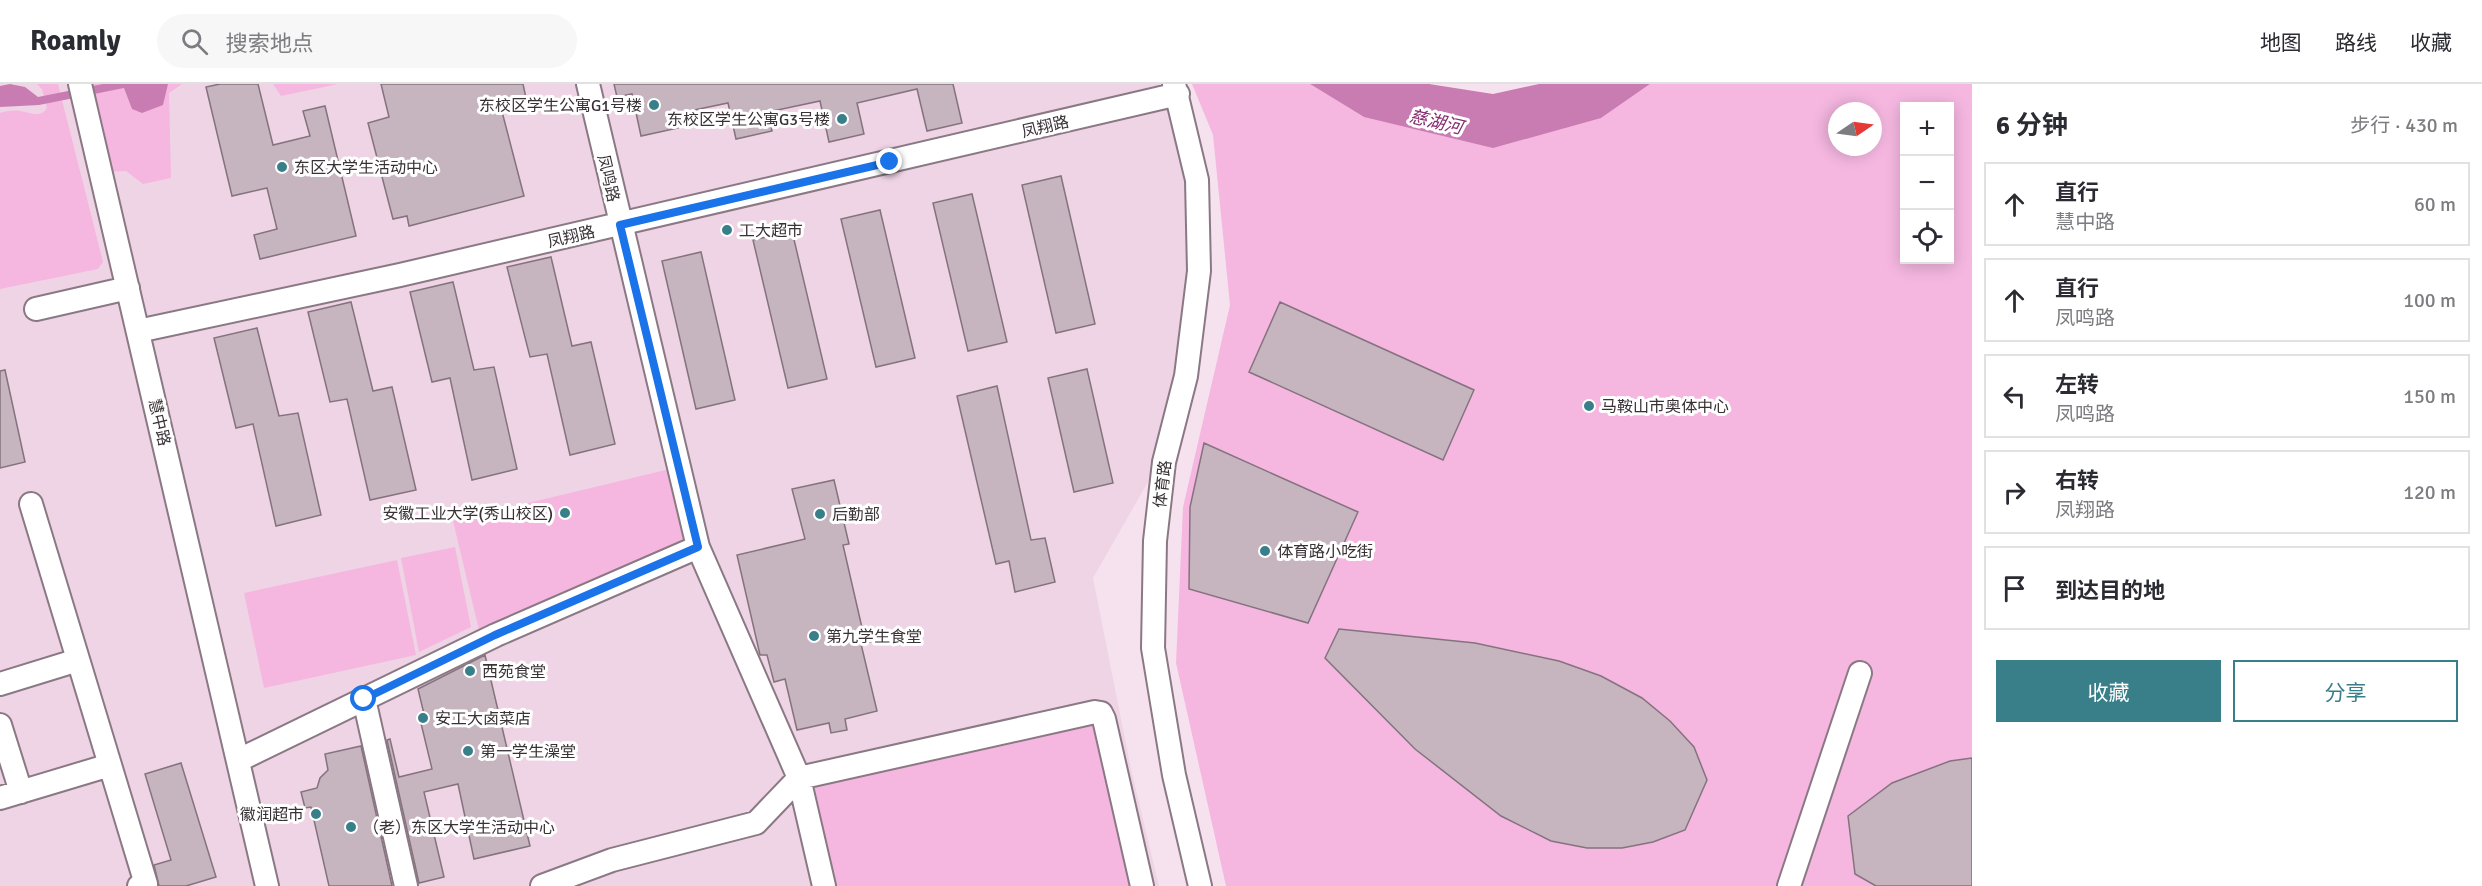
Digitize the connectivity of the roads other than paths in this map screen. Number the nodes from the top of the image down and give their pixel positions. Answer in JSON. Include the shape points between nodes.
{"nodes":[{"id":1,"x":80,"y":84,"type":"edge"},
{"id":2,"x":588,"y":84,"type":"edge"},
{"id":3,"x":1176,"y":89,"type":"edge"},
{"id":4,"x":620,"y":225,"type":"junction"},
{"id":5,"x":128,"y":288,"type":"junction"},
{"id":6,"x":36,"y":309,"type":"dead end"},
{"id":7,"x":138,"y":331,"type":"junction"},
{"id":8,"x":32,"y":504,"type":"dead end"},
{"id":9,"x":698,"y":547,"type":"junction"},
{"id":10,"x":78,"y":660,"type":"junction"},
{"id":11,"x":1860,"y":673,"type":"dead end"},
{"id":12,"x":0,"y":684,"type":"edge"},
{"id":13,"x":364,"y":699,"type":"junction"},
{"id":14,"x":0,"y":725,"type":"edge"},
{"id":15,"x":239,"y":760,"type":"junction"},
{"id":16,"x":110,"y":765,"type":"junction"},
{"id":17,"x":799,"y":778,"type":"junction"},
{"id":18,"x":10,"y":795,"type":"edge"},
{"id":19,"x":550,"y":884,"type":"edge"},
{"id":20,"x":139,"y":886,"type":"edge"},
{"id":21,"x":267,"y":886,"type":"edge"},
{"id":22,"x":406,"y":886,"type":"edge"},
{"id":23,"x":824,"y":886,"type":"edge"},
{"id":24,"x":1142,"y":886,"type":"edge"},
{"id":25,"x":1200,"y":886,"type":"edge"},
{"id":26,"x":1789,"y":886,"type":"edge"}],
"edges":[{"from":1,"to":5,"type":"street","name":"慧中路"},
{"from":2,"to":4,"type":"street","name":"凤鸣路"},
{"from":3,"to":4,"type":"street","name":"凤翔路"},
{"from":3,"to":25,"type":"street","name":"体育路","via":[[1197,180],[1199,271],[1186,376],[1164,462],[1155,541],[1153,648],[1174,775]]},
{"from":4,"to":7,"type":"street","name":"凤翔路"},
{"from":4,"to":9,"type":"street","name":"凤鸣路"},
{"from":5,"to":6,"type":"street"},
{"from":5,"to":7,"type":"street","name":"慧中路"},
{"from":7,"to":15,"type":"street","name":"慧中路"},
{"from":8,"to":10,"type":"street"},
{"from":9,"to":13,"type":"street","via":[[495,635]]},
{"from":9,"to":17,"type":"street","name":"凤鸣路"},
{"from":10,"to":12,"type":"street"},
{"from":10,"to":16,"type":"street"},
{"from":11,"to":26,"type":"street"},
{"from":13,"to":15,"type":"street"},
{"from":13,"to":22,"type":"street"},
{"from":14,"to":18,"type":"street"},
{"from":15,"to":21,"type":"street","name":"慧中路"},
{"from":16,"to":18,"type":"street"},
{"from":16,"to":20,"type":"street","via":[[146,884]]},
{"from":17,"to":19,"type":"street","via":[[756,823],[612,860]]},
{"from":17,"to":23,"type":"street","name":"凤鸣路"},
{"from":17,"to":24,"type":"street","via":[[1101,713]]}]}
